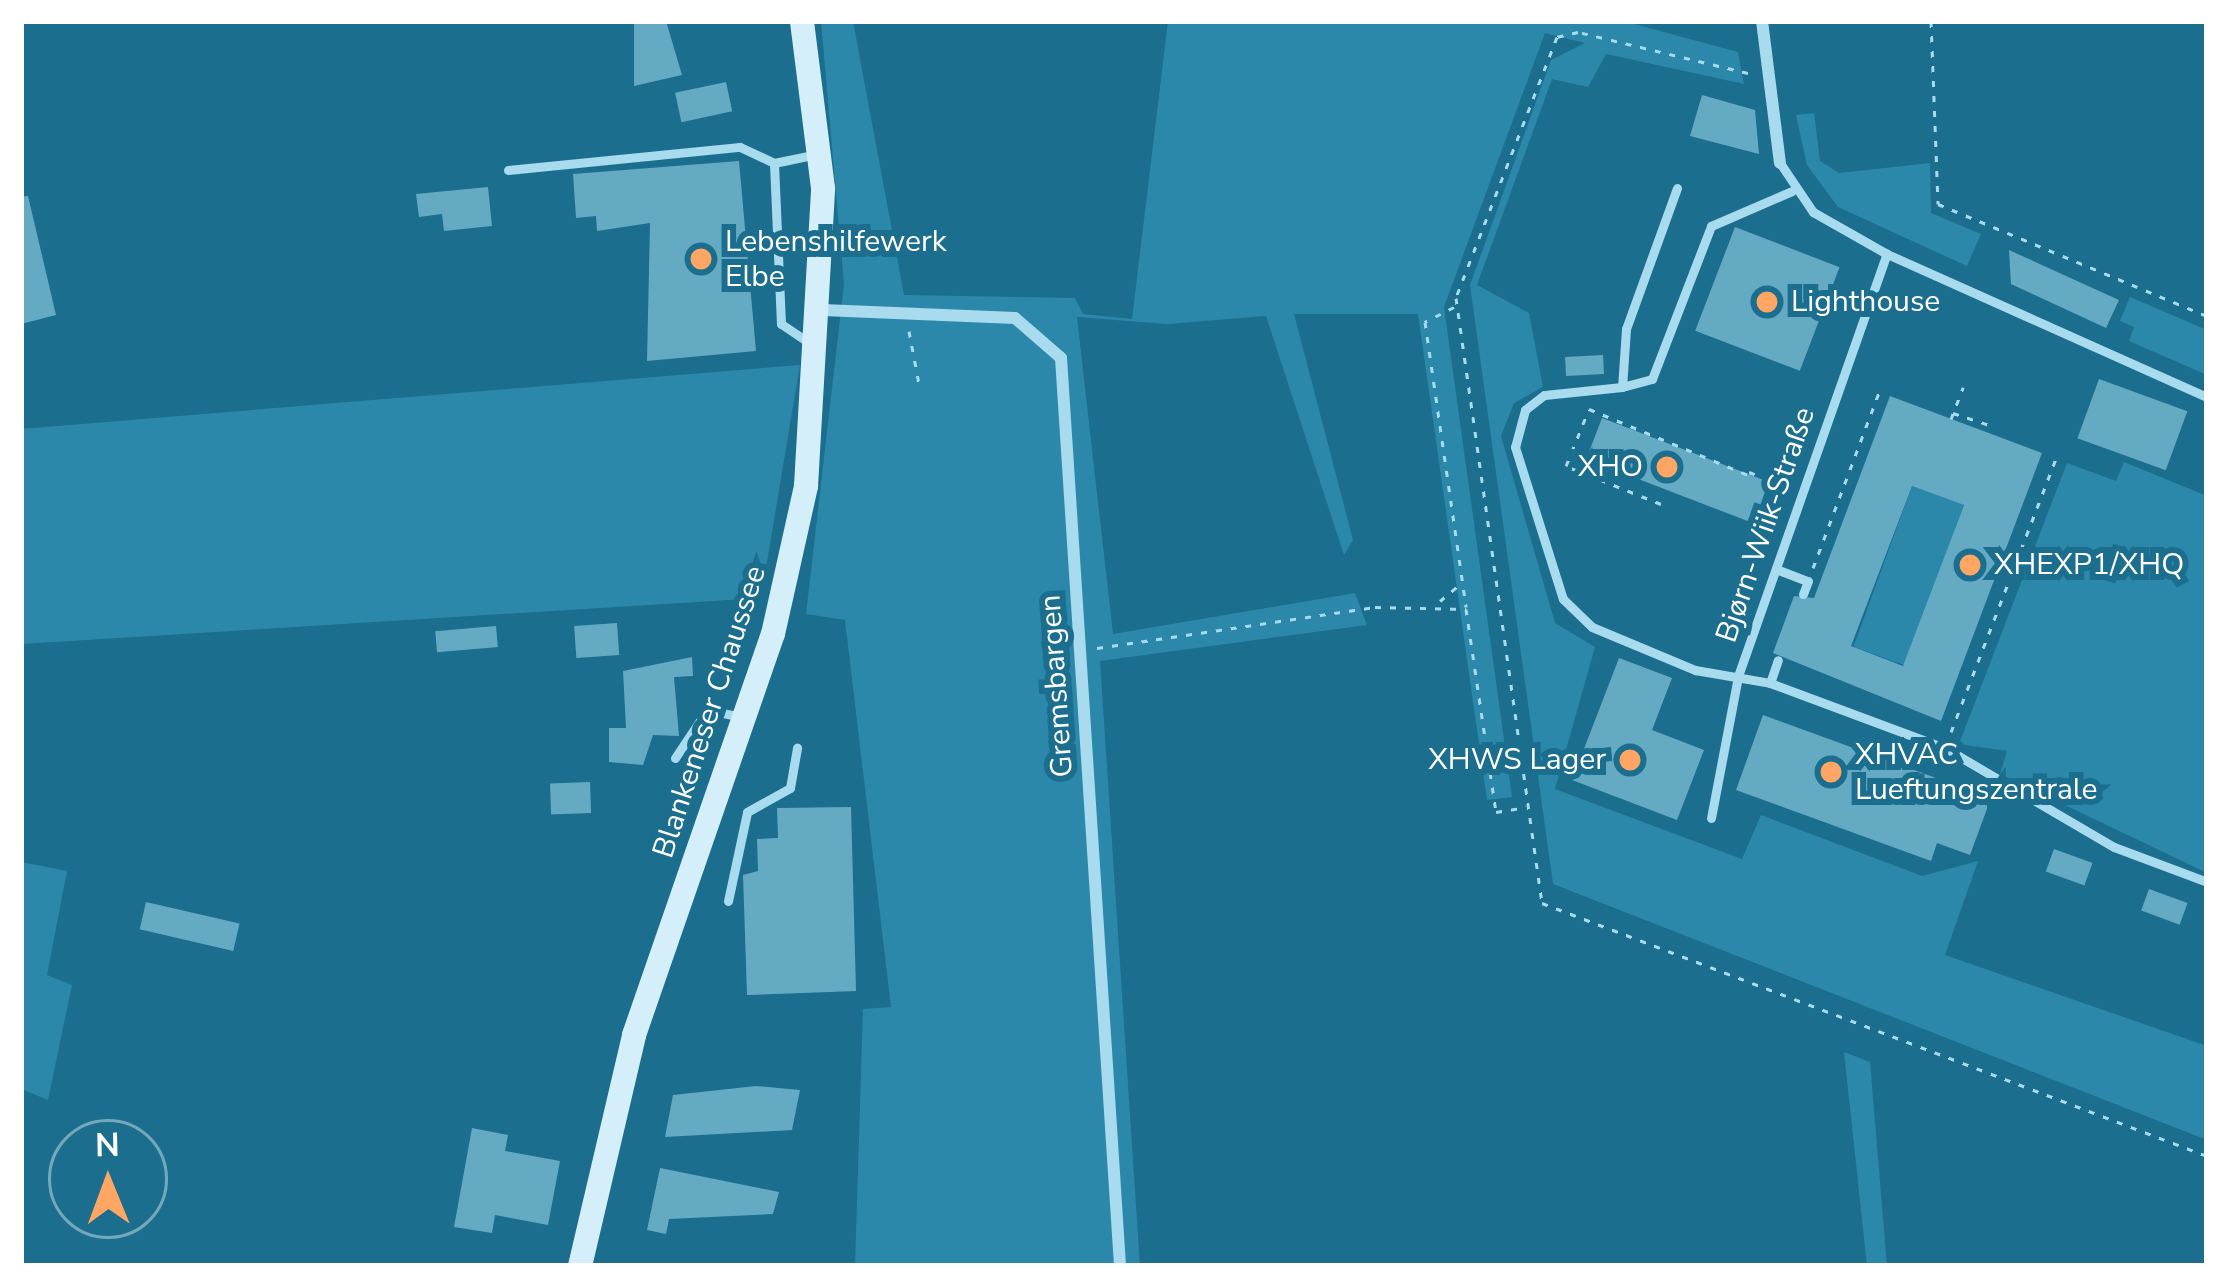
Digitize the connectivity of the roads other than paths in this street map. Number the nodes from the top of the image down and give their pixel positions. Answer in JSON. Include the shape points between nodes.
{"nodes":[{"id":1,"x":802,"y":21,"type":"edge"},
{"id":2,"x":1762,"y":21,"type":"edge"},
{"id":3,"x":819,"y":154,"type":"junction"},
{"id":4,"x":774,"y":163,"type":"junction"},
{"id":5,"x":1780,"y":163,"type":"joint"},
{"id":6,"x":508,"y":170,"type":"dead end"},
{"id":7,"x":1678,"y":188,"type":"dead end"},
{"id":8,"x":1792,"y":191,"type":"junction"},
{"id":9,"x":1887,"y":254,"type":"junction"},
{"id":10,"x":823,"y":310,"type":"junction"},
{"id":11,"x":820,"y":350,"type":"junction"},
{"id":12,"x":1622,"y":387,"type":"junction"},
{"id":13,"x":2207,"y":397,"type":"edge"},
{"id":14,"x":1776,"y":569,"type":"junction"},
{"id":15,"x":1803,"y":595,"type":"dead end"},
{"id":16,"x":1778,"y":660,"type":"dead end"},
{"id":17,"x":1738,"y":676,"type":"junction"},
{"id":18,"x":1770,"y":683,"type":"junction"},
{"id":19,"x":745,"y":717,"type":"junction"},
{"id":20,"x":797,"y":748,"type":"dead end"},
{"id":21,"x":675,"y":758,"type":"dead end"},
{"id":22,"x":716,"y":799,"type":"junction"},
{"id":23,"x":747,"y":812,"type":"junction"},
{"id":24,"x":1711,"y":818,"type":"dead end"},
{"id":25,"x":2207,"y":883,"type":"edge"},
{"id":26,"x":728,"y":901,"type":"dead end"},
{"id":27,"x":580,"y":1266,"type":"edge"},
{"id":28,"x":1120,"y":1266,"type":"edge"}],
"edges":[{"from":1,"to":3,"type":"main road","name":"Blankeneser Chaussee"},
{"from":2,"to":5,"type":"street"},
{"from":3,"to":4,"type":"lane"},
{"from":3,"to":10,"type":"main road","name":"Blankeneser Chaussee"},
{"from":4,"to":6,"type":"lane","via":[[740,147]]},
{"from":4,"to":11,"type":"lane","via":[[781,324]]},
{"from":5,"to":8,"type":"lane"},
{"from":7,"to":12,"type":"lane","via":[[1626,329]]},
{"from":8,"to":9,"type":"lane"},
{"from":8,"to":12,"type":"lane","via":[[1711,226],[1652,379]]},
{"from":9,"to":13,"type":"lane"},
{"from":9,"to":14,"type":"lane","name":"Bjørn-Wiik-Straße"},
{"from":10,"to":11,"type":"main road","name":"Blankeneser Chaussee"},
{"from":10,"to":28,"type":"street","name":"Gremsbargen","via":[[1015,318],[1061,358]]},
{"from":11,"to":19,"type":"main road","name":"Blankeneser Chaussee","via":[[790,564]]},
{"from":12,"to":17,"type":"lane","via":[[1544,395],[1525,410],[1515,448],[1563,599],[1592,627]]},
{"from":14,"to":15,"type":"lane","via":[[1808,581]]},
{"from":14,"to":17,"type":"lane","name":"Bjørn-Wiik-Straße"},
{"from":16,"to":18,"type":"lane"},
{"from":17,"to":18,"type":"lane"},
{"from":17,"to":24,"type":"lane","name":"Bjørn-Wiik-Straße"},
{"from":18,"to":25,"type":"lane","via":[[1945,748],[2114,847]]},
{"from":19,"to":21,"type":"lane","via":[[707,710]]},
{"from":19,"to":22,"type":"main road","name":"Blankeneser Chaussee"},
{"from":20,"to":23,"type":"lane","via":[[790,788]]},
{"from":22,"to":23,"type":"lane"},
{"from":22,"to":27,"type":"main road","name":"Blankeneser Chaussee","via":[[634,1034]]},
{"from":23,"to":26,"type":"lane"}]}
